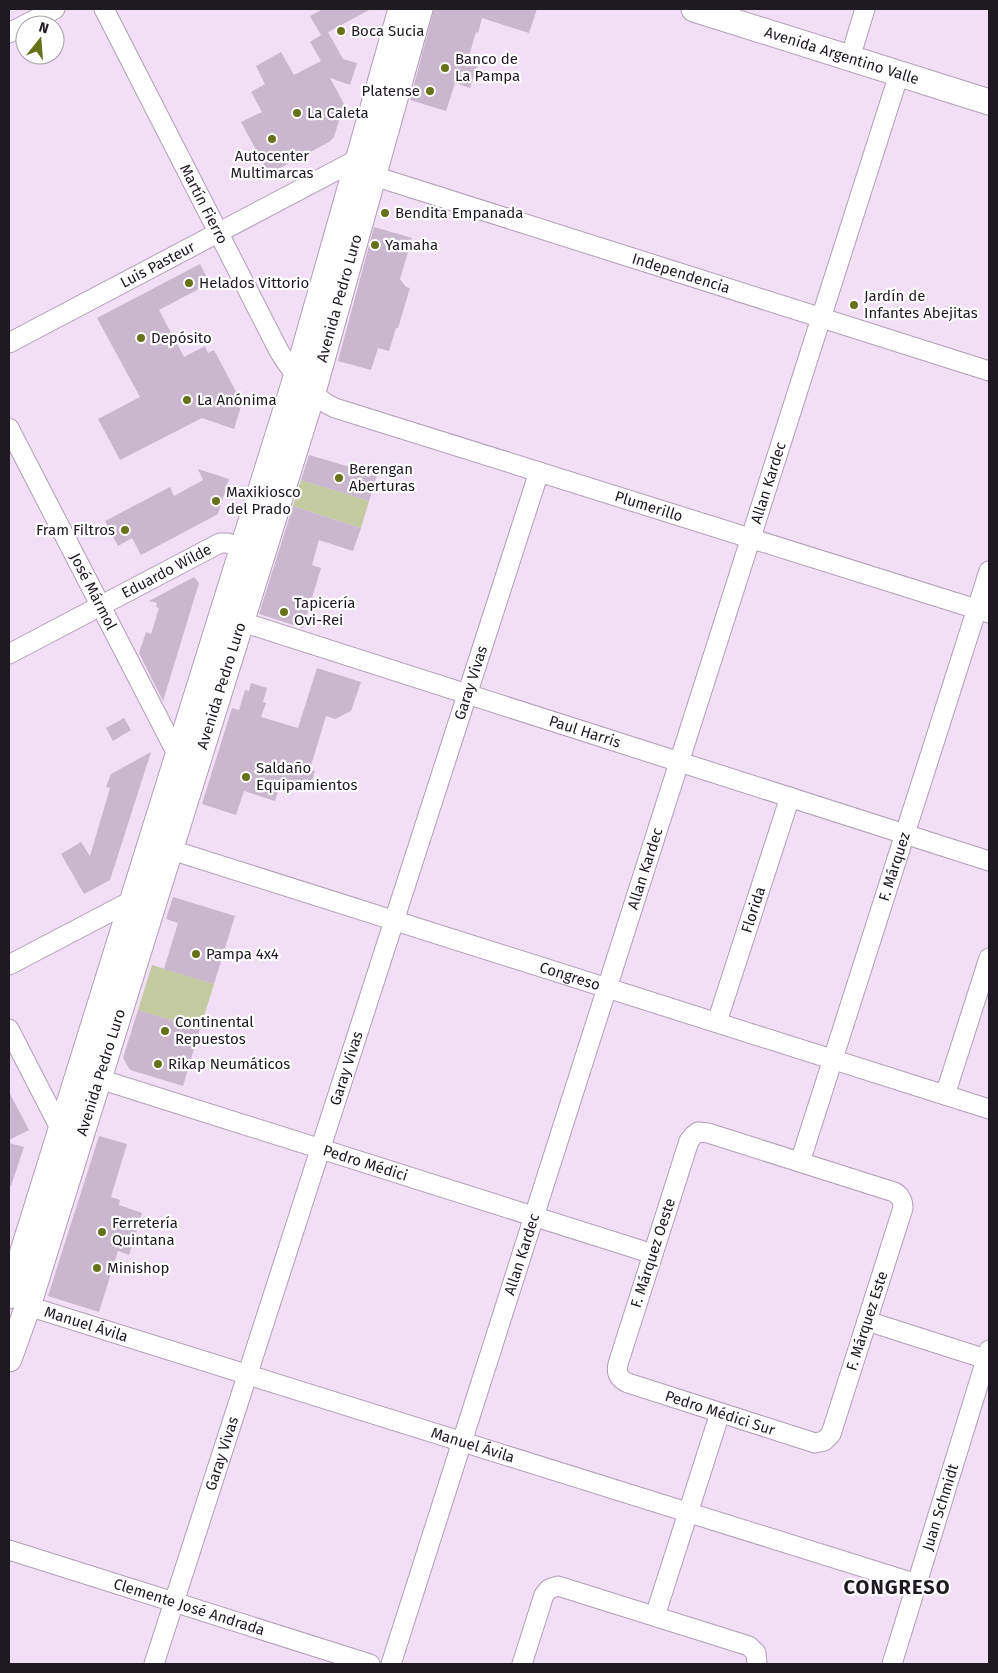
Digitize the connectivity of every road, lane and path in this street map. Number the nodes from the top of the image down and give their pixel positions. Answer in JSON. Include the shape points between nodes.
{"nodes":[{"id":1,"x":55,"y":9,"type":"edge"},
{"id":2,"x":104,"y":9,"type":"edge"},
{"id":3,"x":401,"y":9,"type":"edge"},
{"id":4,"x":420,"y":9,"type":"edge"},
{"id":5,"x":694,"y":9,"type":"edge"},
{"id":6,"x":865,"y":9,"type":"edge"},
{"id":7,"x":729,"y":14,"type":"edge"},
{"id":8,"x":9,"y":33,"type":"edge"},
{"id":9,"x":850,"y":58,"type":"junction"},
{"id":10,"x":899,"y":74,"type":"junction"},
{"id":11,"x":989,"y":102,"type":"edge"},
{"id":12,"x":366,"y":167,"type":"junction"},
{"id":13,"x":218,"y":232,"type":"junction"},
{"id":14,"x":821,"y":318,"type":"junction"},
{"id":15,"x":9,"y":344,"type":"edge"},
{"id":16,"x":989,"y":371,"type":"edge"},
{"id":17,"x":305,"y":383,"type":"junction"},
{"id":18,"x":9,"y":428,"type":"edge"},
{"id":19,"x":538,"y":472,"type":"junction"},
{"id":20,"x":751,"y":538,"type":"junction"},
{"id":21,"x":240,"y":557,"type":"junction"},
{"id":22,"x":989,"y":571,"type":"edge"},
{"id":23,"x":100,"y":606,"type":"junction"},
{"id":24,"x":983,"y":611,"type":"edge"},
{"id":25,"x":242,"y":622,"type":"junction"},
{"id":26,"x":9,"y":654,"type":"edge"},
{"id":27,"x":467,"y":694,"type":"junction"},
{"id":28,"x":178,"y":756,"type":"junction"},
{"id":29,"x":680,"y":762,"type":"junction"},
{"id":30,"x":790,"y":797,"type":"junction"},
{"id":31,"x":905,"y":834,"type":"junction"},
{"id":32,"x":160,"y":846,"type":"junction"},
{"id":33,"x":989,"y":860,"type":"edge"},
{"id":34,"x":132,"y":900,"type":"junction"},
{"id":35,"x":394,"y":920,"type":"junction"},
{"id":36,"x":989,"y":958,"type":"edge"},
{"id":37,"x":9,"y":965,"type":"edge"},
{"id":38,"x":608,"y":988,"type":"junction"},
{"id":39,"x":717,"y":1022,"type":"junction"},
{"id":40,"x":9,"y":1029,"type":"edge"},
{"id":41,"x":833,"y":1059,"type":"junction"},
{"id":42,"x":89,"y":1076,"type":"junction"},
{"id":43,"x":945,"y":1095,"type":"junction"},
{"id":44,"x":59,"y":1107,"type":"junction"},
{"id":45,"x":989,"y":1109,"type":"edge"},
{"id":46,"x":61,"y":1130,"type":"junction"},
{"id":47,"x":320,"y":1149,"type":"junction"},
{"id":48,"x":75,"y":1157,"type":"junction"},
{"id":49,"x":800,"y":1162,"type":"junction"},
{"id":50,"x":535,"y":1216,"type":"junction"},
{"id":51,"x":653,"y":1254,"type":"junction"},
{"id":52,"x":19,"y":1301,"type":"edge"},
{"id":53,"x":867,"y":1321,"type":"junction"},
{"id":54,"x":988,"y":1356,"type":"edge"},
{"id":55,"x":9,"y":1359,"type":"edge"},
{"id":56,"x":247,"y":1375,"type":"junction"},
{"id":57,"x":619,"y":1376,"type":"joint"},
{"id":58,"x":720,"y":1413,"type":"junction"},
{"id":59,"x":824,"y":1441,"type":"joint"},
{"id":60,"x":463,"y":1442,"type":"junction"},
{"id":61,"x":688,"y":1513,"type":"junction"},
{"id":62,"x":9,"y":1550,"type":"edge"},
{"id":63,"x":917,"y":1584,"type":"junction"},
{"id":64,"x":174,"y":1602,"type":"junction"},
{"id":65,"x":655,"y":1616,"type":"junction"},
{"id":66,"x":757,"y":1659,"type":"edge"},
{"id":67,"x":154,"y":1664,"type":"edge"},
{"id":68,"x":370,"y":1664,"type":"edge"},
{"id":69,"x":391,"y":1664,"type":"edge"},
{"id":70,"x":522,"y":1664,"type":"edge"},
{"id":71,"x":892,"y":1664,"type":"edge"}],
"edges":[{"from":1,"to":8,"type":"street"},
{"from":2,"to":13,"type":"street","name":"Martín Fierro"},
{"from":3,"to":12,"type":"main road","name":"Avenida Pedro Luro"},
{"from":4,"to":12,"type":"main road","name":"Avenida Pedro Luro"},
{"from":5,"to":7,"type":"main road","name":"Avenida Argentino Valle"},
{"from":6,"to":9,"type":"street"},
{"from":7,"to":9,"type":"main road","name":"Avenida Argentino Valle"},
{"from":9,"to":10,"type":"main road","name":"Avenida Argentino Valle"},
{"from":10,"to":11,"type":"main road","name":"Avenida Argentino Valle"},
{"from":10,"to":14,"type":"street","name":"Allan Kardec"},
{"from":12,"to":13,"type":"street","name":"Luis Pasteur"},
{"from":12,"to":14,"type":"street","name":"Independencia"},
{"from":12,"to":17,"type":"main road","name":"Avenida Pedro Luro"},
{"from":13,"to":15,"type":"street","name":"Luis Pasteur"},
{"from":13,"to":17,"type":"street","name":"Martín Fierro","via":[[279,351]]},
{"from":14,"to":16,"type":"street","name":"Independencia"},
{"from":14,"to":20,"type":"street","name":"Allan Kardec"},
{"from":17,"to":19,"type":"street","name":"Plumerillo","via":[[322,402],[335,408]]},
{"from":17,"to":21,"type":"main road","name":"Avenida Pedro Luro"},
{"from":17,"to":25,"type":"main road","name":"Avenida Pedro Luro"},
{"from":18,"to":23,"type":"street","name":"José Mármol"},
{"from":19,"to":20,"type":"street","name":"Plumerillo"},
{"from":19,"to":27,"type":"street","name":"Garay Vivas"},
{"from":20,"to":24,"type":"street","name":"Plumerillo"},
{"from":20,"to":29,"type":"street","name":"Allan Kardec"},
{"from":21,"to":23,"type":"street","name":"Eduardo Wilde","via":[[235,546],[220,543]]},
{"from":21,"to":25,"type":"street"},
{"from":21,"to":28,"type":"main road","name":"Avenida Pedro Luro"},
{"from":22,"to":24,"type":"street","name":"F. Márquez"},
{"from":23,"to":26,"type":"street","name":"Eduardo Wilde"},
{"from":23,"to":28,"type":"street","name":"José Mármol"},
{"from":24,"to":31,"type":"street","name":"F. Márquez"},
{"from":25,"to":27,"type":"street","name":"Paul Harris"},
{"from":25,"to":32,"type":"main road","name":"Avenida Pedro Luro"},
{"from":27,"to":29,"type":"street","name":"Paul Harris"},
{"from":27,"to":35,"type":"street","name":"Garay Vivas"},
{"from":28,"to":32,"type":"main road","name":"Avenida Pedro Luro"},
{"from":29,"to":30,"type":"street","name":"Paul Harris"},
{"from":29,"to":38,"type":"street","name":"Allan Kardec"},
{"from":30,"to":31,"type":"street","name":"Paul Harris"},
{"from":30,"to":39,"type":"street","name":"Florida"},
{"from":31,"to":33,"type":"street","name":"Paul Harris"},
{"from":31,"to":41,"type":"street","name":"F. Márquez"},
{"from":32,"to":34,"type":"main road","name":"Avenida Pedro Luro"},
{"from":32,"to":35,"type":"street","name":"Congreso"},
{"from":32,"to":42,"type":"main road","name":"Avenida Pedro Luro"},
{"from":34,"to":37,"type":"street"},
{"from":34,"to":42,"type":"main road","name":"Avenida Pedro Luro"},
{"from":35,"to":38,"type":"street","name":"Congreso"},
{"from":35,"to":47,"type":"street","name":"Garay Vivas"},
{"from":36,"to":43,"type":"street"},
{"from":38,"to":39,"type":"street","name":"Congreso"},
{"from":38,"to":50,"type":"street","name":"Allan Kardec"},
{"from":39,"to":41,"type":"street","name":"Congreso"},
{"from":40,"to":44,"type":"street"},
{"from":41,"to":43,"type":"street","name":"Congreso"},
{"from":41,"to":49,"type":"street","name":"F. Márquez"},
{"from":42,"to":44,"type":"main road","name":"Avenida Pedro Luro"},
{"from":42,"to":47,"type":"street","name":"Pedro Médici"},
{"from":42,"to":48,"type":"main road","name":"Avenida Pedro Luro"},
{"from":43,"to":45,"type":"street","name":"Congreso"},
{"from":44,"to":46,"type":"main road","name":"Avenida Pedro Luro"},
{"from":46,"to":48,"type":"street"},
{"from":46,"to":52,"type":"main road","name":"Avenida Pedro Luro"},
{"from":47,"to":50,"type":"street","name":"Pedro Médici"},
{"from":47,"to":56,"type":"street","name":"Garay Vivas"},
{"from":48,"to":52,"type":"main road","name":"Avenida Pedro Luro"},
{"from":49,"to":51,"type":"street","name":"F. Márquez Oeste","via":[[708,1133],[696,1134],[689,1141]]},
{"from":49,"to":53,"type":"street","name":"F. Márquez Este","via":[[894,1192],[901,1198],[903,1208]]},
{"from":50,"to":51,"type":"street","name":"Pedro Médici"},
{"from":50,"to":60,"type":"street","name":"Allan Kardec"},
{"from":51,"to":57,"type":"street","name":"F. Márquez Oeste","via":[[618,1364]]},
{"from":52,"to":55,"type":"main road","name":"Avenida Pedro Luro"},
{"from":52,"to":56,"type":"street","name":"Manuel Ávila"},
{"from":53,"to":54,"type":"street"},
{"from":53,"to":59,"type":"street","name":"F. Márquez Este","via":[[831,1434]]},
{"from":54,"to":63,"type":"street","name":"Juan Schmidt"},
{"from":56,"to":60,"type":"street","name":"Manuel Ávila"},
{"from":56,"to":64,"type":"street","name":"Garay Vivas"},
{"from":57,"to":58,"type":"street","name":"Pedro Médici Sur","via":[[628,1383]]},
{"from":58,"to":59,"type":"street","name":"Pedro Médici Sur","via":[[815,1443]]},
{"from":58,"to":61,"type":"street"},
{"from":60,"to":61,"type":"street","name":"Manuel Ávila"},
{"from":60,"to":69,"type":"street","name":"Allan Kardec"},
{"from":61,"to":63,"type":"street","name":"Manuel Ávila"},
{"from":61,"to":65,"type":"street"},
{"from":62,"to":64,"type":"street","name":"Clemente José Andrada"},
{"from":63,"to":71,"type":"street","name":"Juan Schmidt"},
{"from":64,"to":67,"type":"street","name":"Garay Vivas"},
{"from":64,"to":68,"type":"street","name":"Clemente José Andrada"},
{"from":65,"to":66,"type":"street","via":[[749,1646]]},
{"from":65,"to":70,"type":"street","via":[[561,1586],[551,1588],[543,1597]]}]}
